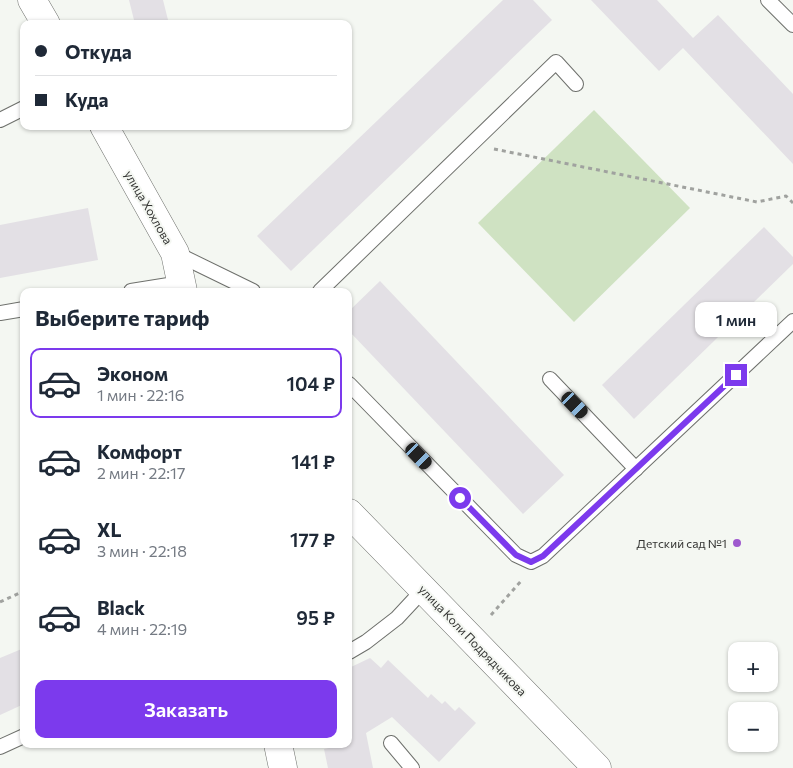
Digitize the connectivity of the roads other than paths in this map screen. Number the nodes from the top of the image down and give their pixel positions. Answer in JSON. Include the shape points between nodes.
{"nodes":[{"id":1,"x":32,"y":0,"type":"edge"},
{"id":2,"x":768,"y":0,"type":"edge"},
{"id":3,"x":44,"y":20,"type":"edge"},
{"id":4,"x":793,"y":25,"type":"edge"},
{"id":5,"x":576,"y":84,"type":"dead end"},
{"id":6,"x":20,"y":110,"type":"edge"},
{"id":7,"x":0,"y":120,"type":"edge"},
{"id":8,"x":106,"y":130,"type":"edge"},
{"id":9,"x":175,"y":253,"type":"junction"},
{"id":10,"x":182,"y":287,"type":"edge"},
{"id":11,"x":169,"y":288,"type":"edge"},
{"id":12,"x":247,"y":288,"type":"edge"},
{"id":13,"x":323,"y":288,"type":"edge"},
{"id":14,"x":20,"y":310,"type":"edge"},
{"id":15,"x":0,"y":313,"type":"edge"},
{"id":16,"x":793,"y":321,"type":"edge"},
{"id":17,"x":550,"y":379,"type":"dead end"},
{"id":18,"x":352,"y":387,"type":"edge"},
{"id":19,"x":636,"y":469,"type":"junction"},
{"id":20,"x":352,"y":515,"type":"edge"},
{"id":21,"x":424,"y":589,"type":"junction"},
{"id":22,"x":352,"y":647,"type":"edge"},
{"id":23,"x":20,"y":738,"type":"edge"},
{"id":24,"x":391,"y":744,"type":"dead end"},
{"id":25,"x":0,"y":747,"type":"edge"},
{"id":26,"x":279,"y":748,"type":"edge"},
{"id":27,"x":283,"y":768,"type":"edge"},
{"id":28,"x":412,"y":768,"type":"edge"},
{"id":29,"x":597,"y":768,"type":"edge"}],
"edges":[{"from":1,"to":3,"type":"street"},
{"from":2,"to":4,"type":"lane"},
{"from":5,"to":13,"type":"lane","via":[[556,62]]},
{"from":6,"to":7,"type":"lane"},
{"from":8,"to":9,"type":"street","name":"улица Хохлова"},
{"from":9,"to":10,"type":"street","name":"улица Хохлова"},
{"from":9,"to":12,"type":"lane"},
{"from":10,"to":11,"type":"lane"},
{"from":14,"to":15,"type":"lane"},
{"from":16,"to":19,"type":"lane"},
{"from":17,"to":19,"type":"lane"},
{"from":18,"to":19,"type":"lane","via":[[516,555],[531,562],[543,556]]},
{"from":20,"to":21,"type":"street","name":"улица Коли Подрядчикова"},
{"from":21,"to":22,"type":"lane","via":[[397,618],[366,642]]},
{"from":21,"to":29,"type":"street","name":"улица Коли Подрядчикова"},
{"from":23,"to":25,"type":"lane"},
{"from":24,"to":28,"type":"lane"},
{"from":26,"to":27,"type":"street"}]}
